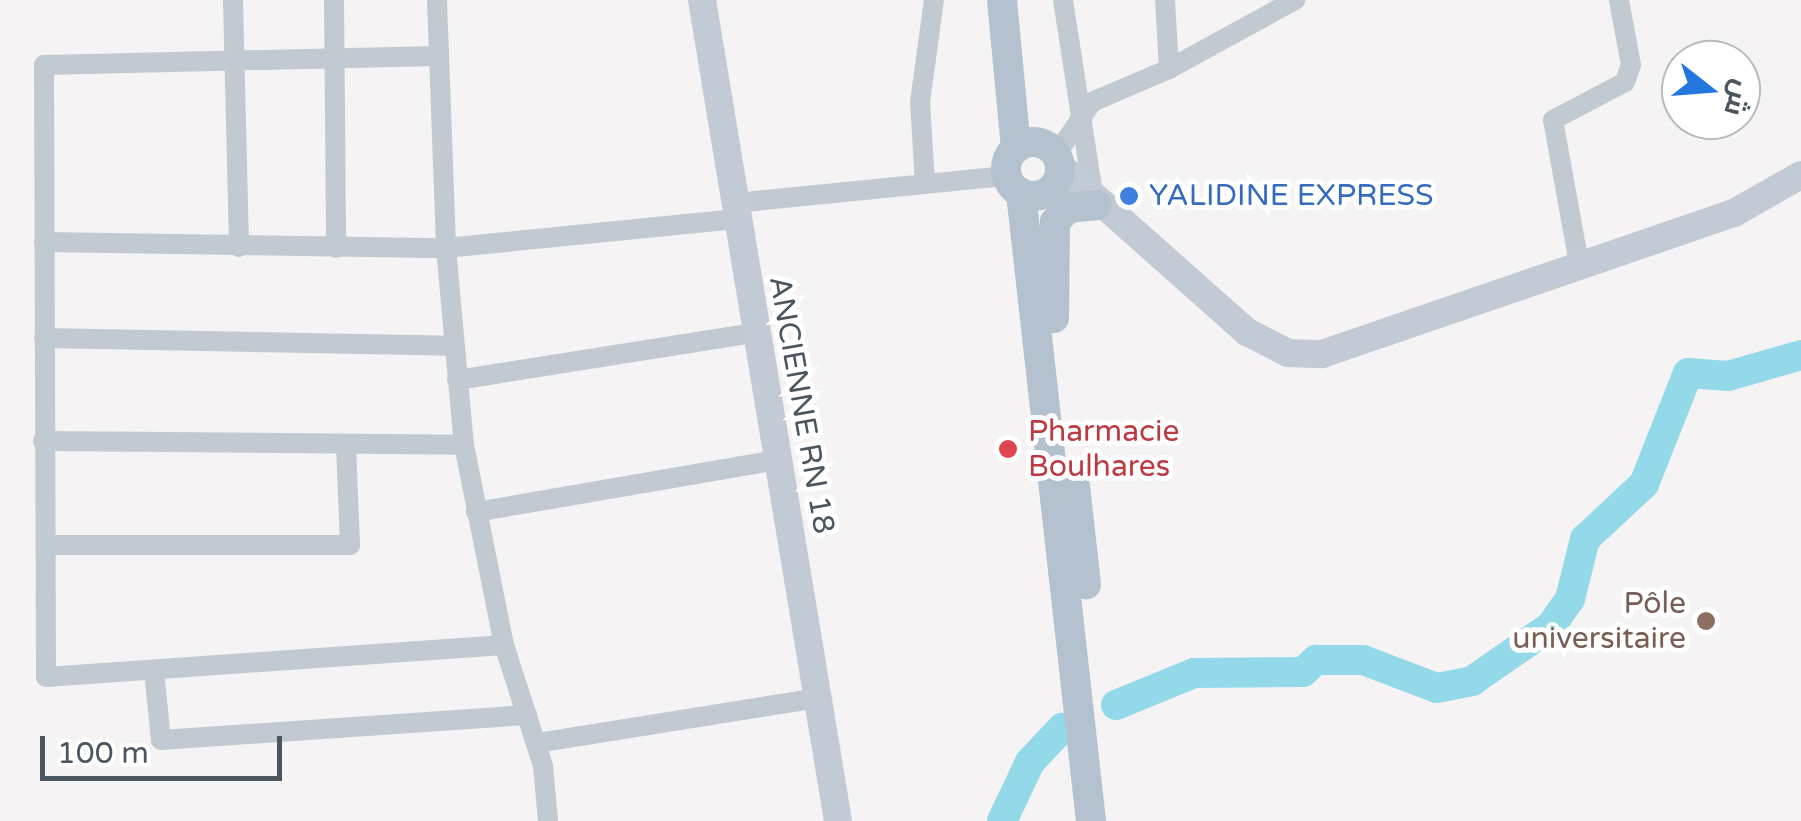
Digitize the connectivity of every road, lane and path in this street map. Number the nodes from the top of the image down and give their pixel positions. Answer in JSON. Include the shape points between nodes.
{"nodes":[{"id":1,"x":232,"y":0,"type":"edge"},
{"id":2,"x":334,"y":0,"type":"edge"},
{"id":3,"x":437,"y":0,"type":"edge"},
{"id":4,"x":702,"y":0,"type":"edge"},
{"id":5,"x":934,"y":0,"type":"edge"},
{"id":6,"x":1002,"y":0,"type":"edge"},
{"id":7,"x":1020,"y":0,"type":"edge"},
{"id":8,"x":1063,"y":0,"type":"edge"},
{"id":9,"x":1165,"y":0,"type":"edge"},
{"id":10,"x":1295,"y":0,"type":"edge"},
{"id":11,"x":1618,"y":0,"type":"edge"},
{"id":12,"x":437,"y":56,"type":"junction"},
{"id":13,"x":336,"y":58,"type":"junction"},
{"id":14,"x":234,"y":62,"type":"junction"},
{"id":15,"x":1169,"y":69,"type":"junction"},
{"id":16,"x":1078,"y":124,"type":"junction"},
{"id":17,"x":1035,"y":171,"type":"junction"},
{"id":18,"x":1801,"y":174,"type":"edge"},
{"id":19,"x":925,"y":184,"type":"junction"},
{"id":20,"x":1092,"y":202,"type":"junction"},
{"id":21,"x":736,"y":211,"type":"junction"},
{"id":22,"x":44,"y":242,"type":"junction"},
{"id":23,"x":238,"y":247,"type":"junction"},
{"id":24,"x":336,"y":248,"type":"junction"},
{"id":25,"x":446,"y":248,"type":"junction"},
{"id":26,"x":1579,"y":264,"type":"junction"},
{"id":27,"x":1054,"y":318,"type":"junction"},
{"id":28,"x":754,"y":333,"type":"junction"},
{"id":29,"x":44,"y":338,"type":"junction"},
{"id":30,"x":454,"y":346,"type":"junction"},
{"id":31,"x":456,"y":380,"type":"junction"},
{"id":32,"x":43,"y":441,"type":"junction"},
{"id":33,"x":464,"y":445,"type":"junction"},
{"id":34,"x":346,"y":447,"type":"junction"},
{"id":35,"x":776,"y":460,"type":"junction"},
{"id":36,"x":476,"y":512,"type":"junction"},
{"id":37,"x":46,"y":545,"type":"junction"},
{"id":38,"x":504,"y":646,"type":"junction"},
{"id":39,"x":154,"y":671,"type":"junction"},
{"id":40,"x":819,"y":698,"type":"junction"},
{"id":41,"x":527,"y":715,"type":"junction"},
{"id":42,"x":537,"y":742,"type":"junction"},
{"id":43,"x":548,"y":821,"type":"edge"},
{"id":44,"x":838,"y":821,"type":"edge"},
{"id":45,"x":1091,"y":821,"type":"edge"},
{"id":46,"x":1110,"y":821,"type":"edge"}],
"edges":[{"from":1,"to":14,"type":"street"},
{"from":2,"to":13,"type":"street"},
{"from":3,"to":12,"type":"street"},
{"from":4,"to":21,"type":"main road","name":"ANCIENNE RN 18"},
{"from":5,"to":19,"type":"street","via":[[920,102]]},
{"from":6,"to":17,"type":"main road"},
{"from":7,"to":17,"type":"main road"},
{"from":8,"to":16,"type":"street"},
{"from":9,"to":15,"type":"street"},
{"from":10,"to":15,"type":"street"},
{"from":11,"to":26,"type":"street","via":[[1631,65],[1625,82],[1554,120]]},
{"from":12,"to":13,"type":"street"},
{"from":12,"to":25,"type":"street"},
{"from":13,"to":14,"type":"street"},
{"from":13,"to":24,"type":"street"},
{"from":14,"to":22,"type":"street","via":[[44,65]]},
{"from":14,"to":23,"type":"street"},
{"from":15,"to":16,"type":"street","via":[[1092,102]]},
{"from":16,"to":17,"type":"street"},
{"from":16,"to":20,"type":"street"},
{"from":17,"to":19,"type":"street"},
{"from":17,"to":20,"type":"main road"},
{"from":17,"to":27,"type":"main road"},
{"from":17,"to":45,"type":"main road"},
{"from":18,"to":26,"type":"main road","via":[[1734,213]]},
{"from":19,"to":21,"type":"street"},
{"from":20,"to":26,"type":"main road","via":[[1247,332],[1288,353],[1322,354],[1353,345]]},
{"from":20,"to":27,"type":"main road","via":[[1068,208],[1054,222]]},
{"from":21,"to":25,"type":"street"},
{"from":21,"to":28,"type":"main road","name":"ANCIENNE RN 18"},
{"from":22,"to":23,"type":"street"},
{"from":22,"to":29,"type":"street"},
{"from":23,"to":24,"type":"street"},
{"from":24,"to":25,"type":"street"},
{"from":25,"to":30,"type":"street"},
{"from":27,"to":46,"type":"main road"},
{"from":28,"to":31,"type":"street"},
{"from":28,"to":35,"type":"main road","name":"ANCIENNE RN 18"},
{"from":29,"to":30,"type":"street"},
{"from":29,"to":32,"type":"street"},
{"from":30,"to":31,"type":"street"},
{"from":31,"to":33,"type":"street"},
{"from":32,"to":34,"type":"street"},
{"from":32,"to":37,"type":"street"},
{"from":33,"to":34,"type":"street"},
{"from":33,"to":36,"type":"street"},
{"from":34,"to":37,"type":"street","via":[[350,545]]},
{"from":35,"to":36,"type":"street"},
{"from":35,"to":40,"type":"main road","name":"ANCIENNE RN 18"},
{"from":36,"to":38,"type":"street"},
{"from":37,"to":39,"type":"street","via":[[46,677]]},
{"from":38,"to":39,"type":"street"},
{"from":38,"to":41,"type":"street"},
{"from":39,"to":41,"type":"street","via":[[162,740]]},
{"from":40,"to":42,"type":"street"},
{"from":40,"to":44,"type":"main road","name":"ANCIENNE RN 18"},
{"from":41,"to":42,"type":"street"},
{"from":42,"to":43,"type":"street"}]}
